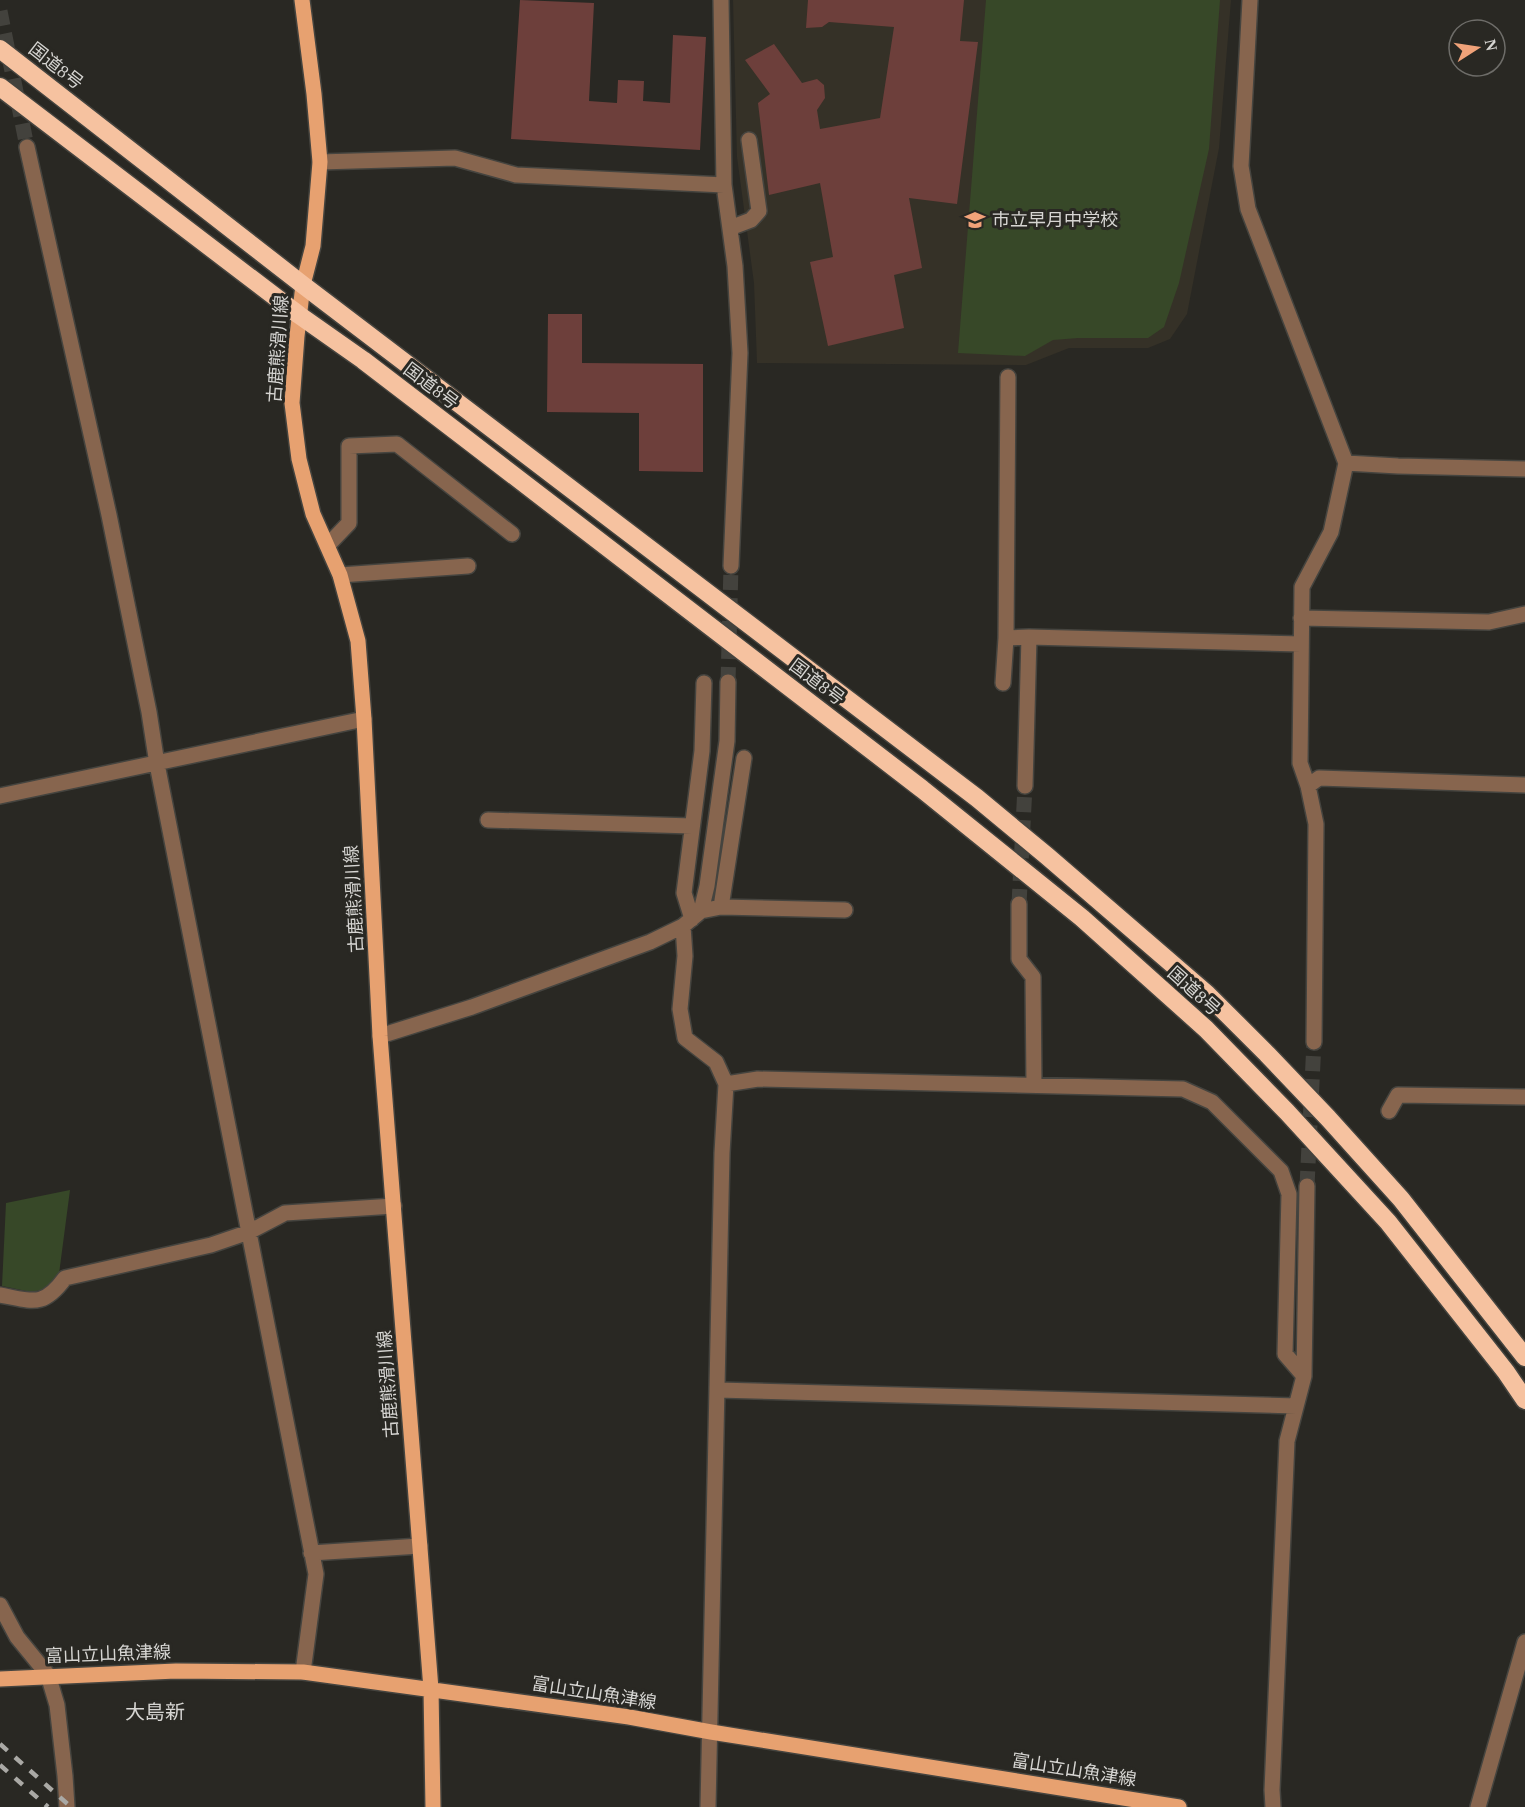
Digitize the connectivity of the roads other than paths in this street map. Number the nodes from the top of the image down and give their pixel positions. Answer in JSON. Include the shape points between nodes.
{"nodes":[{"id":1,"x":302,"y":0,"type":"edge"},
{"id":2,"x":721,"y":0,"type":"edge"},
{"id":3,"x":1250,"y":0,"type":"edge"},
{"id":4,"x":0,"y":49,"type":"edge"},
{"id":5,"x":0,"y":87,"type":"edge"},
{"id":6,"x":749,"y":140,"type":"dead end"},
{"id":7,"x":27,"y":147,"type":"tunnel mouth"},
{"id":8,"x":320,"y":162,"type":"junction"},
{"id":9,"x":724,"y":185,"type":"junction"},
{"id":10,"x":730,"y":228,"type":"junction"},
{"id":11,"x":303,"y":285,"type":"junction"},
{"id":12,"x":299,"y":315,"type":"junction"},
{"id":13,"x":1008,"y":377,"type":"dead end"},
{"id":14,"x":1346,"y":463,"type":"junction"},
{"id":15,"x":1525,"y":469,"type":"edge"},
{"id":16,"x":512,"y":534,"type":"dead end"},
{"id":17,"x":328,"y":545,"type":"junction"},
{"id":18,"x":468,"y":566,"type":"dead end"},
{"id":19,"x":731,"y":566,"type":"tunnel mouth"},
{"id":20,"x":340,"y":575,"type":"junction"},
{"id":21,"x":1525,"y":614,"type":"edge"},
{"id":22,"x":1301,"y":618,"type":"junction"},
{"id":23,"x":1029,"y":637,"type":"junction"},
{"id":24,"x":1006,"y":638,"type":"junction"},
{"id":25,"x":1301,"y":644,"type":"junction"},
{"id":26,"x":728,"y":682,"type":"tunnel mouth"},
{"id":27,"x":704,"y":683,"type":"dead end"},
{"id":28,"x":1003,"y":683,"type":"dead end"},
{"id":29,"x":364,"y":719,"type":"junction"},
{"id":30,"x":744,"y":758,"type":"dead end"},
{"id":31,"x":157,"y":764,"type":"junction"},
{"id":32,"x":1525,"y":785,"type":"edge"},
{"id":33,"x":1025,"y":786,"type":"tunnel mouth"},
{"id":34,"x":1308,"y":786,"type":"junction"},
{"id":35,"x":0,"y":796,"type":"edge"},
{"id":36,"x":489,"y":820,"type":"dead end"},
{"id":37,"x":692,"y":826,"type":"junction"},
{"id":38,"x":1019,"y":904,"type":"tunnel mouth"},
{"id":39,"x":721,"y":908,"type":"junction"},
{"id":40,"x":845,"y":910,"type":"dead end"},
{"id":41,"x":692,"y":918,"type":"junction"},
{"id":42,"x":380,"y":1036,"type":"junction"},
{"id":43,"x":1314,"y":1041,"type":"tunnel mouth"},
{"id":44,"x":726,"y":1084,"type":"junction"},
{"id":45,"x":1034,"y":1085,"type":"junction"},
{"id":46,"x":1525,"y":1097,"type":"edge"},
{"id":47,"x":1389,"y":1111,"type":"dead end"},
{"id":48,"x":1307,"y":1186,"type":"tunnel mouth"},
{"id":49,"x":393,"y":1206,"type":"junction"},
{"id":50,"x":249,"y":1232,"type":"junction"},
{"id":51,"x":0,"y":1295,"type":"edge"},
{"id":52,"x":1525,"y":1357,"type":"edge"},
{"id":53,"x":1304,"y":1376,"type":"junction"},
{"id":54,"x":718,"y":1390,"type":"junction"},
{"id":55,"x":1525,"y":1400,"type":"edge"},
{"id":56,"x":1296,"y":1406,"type":"junction"},
{"id":57,"x":420,"y":1546,"type":"junction"},
{"id":58,"x":312,"y":1553,"type":"junction"},
{"id":59,"x":0,"y":1605,"type":"edge"},
{"id":60,"x":1525,"y":1642,"type":"edge"},
{"id":61,"x":303,"y":1672,"type":"junction"},
{"id":62,"x":48,"y":1676,"type":"junction"},
{"id":63,"x":0,"y":1679,"type":"edge"},
{"id":64,"x":431,"y":1689,"type":"junction"},
{"id":65,"x":711,"y":1732,"type":"junction"},
{"id":66,"x":67,"y":1807,"type":"edge"},
{"id":67,"x":433,"y":1807,"type":"edge"},
{"id":68,"x":708,"y":1807,"type":"edge"},
{"id":69,"x":1179,"y":1807,"type":"edge"},
{"id":70,"x":1273,"y":1807,"type":"edge"},
{"id":71,"x":1478,"y":1807,"type":"edge"}],
"edges":[{"from":1,"to":8,"type":"main road","name":"古鹿熊滑川線"},
{"from":2,"to":9,"type":"street"},
{"from":3,"to":14,"type":"street","via":[[1241,166],[1248,209]]},
{"from":4,"to":11,"type":"highway","name":"国道8号"},
{"from":5,"to":12,"type":"highway","name":"国道8号"},
{"from":6,"to":10,"type":"street","via":[[759,211],[751,220]]},
{"from":7,"to":31,"type":"street","via":[[109,515]]},
{"from":8,"to":9,"type":"street","via":[[455,158],[516,175]]},
{"from":8,"to":11,"type":"main road","name":"古鹿熊滑川線","via":[[313,246]]},
{"from":9,"to":10,"type":"street"},
{"from":10,"to":19,"type":"street","via":[[740,353]]},
{"from":11,"to":12,"type":"main road","name":"古鹿熊滑川線"},
{"from":11,"to":52,"type":"highway","name":"国道8号","via":[[977,798],[1207,994],[1401,1199]]},
{"from":12,"to":17,"type":"main road","name":"古鹿熊滑川線","via":[[292,403],[299,459],[313,514]]},
{"from":12,"to":55,"type":"highway","name":"国道8号","via":[[437,416],[904,775],[1090,926],[1206,1029],[1373,1205]]},
{"from":13,"to":24,"type":"street"},
{"from":14,"to":15,"type":"street"},
{"from":14,"to":22,"type":"street","via":[[1331,532],[1302,587]]},
{"from":16,"to":17,"type":"street","via":[[397,444],[349,446],[349,523]]},
{"from":17,"to":20,"type":"main road","name":"古鹿熊滑川線"},
{"from":18,"to":20,"type":"street"},
{"from":20,"to":29,"type":"main road","name":"古鹿熊滑川線","via":[[358,641]]},
{"from":21,"to":22,"type":"street","via":[[1489,622]]},
{"from":22,"to":25,"type":"street"},
{"from":23,"to":24,"type":"street"},
{"from":23,"to":25,"type":"street"},
{"from":23,"to":33,"type":"street"},
{"from":24,"to":28,"type":"street"},
{"from":25,"to":34,"type":"street","via":[[1300,763]]},
{"from":26,"to":41,"type":"street","via":[[727,741],[707,886]]},
{"from":27,"to":37,"type":"street","via":[[702,751]]},
{"from":29,"to":31,"type":"street"},
{"from":29,"to":42,"type":"main road","name":"古鹿熊滑川線"},
{"from":30,"to":39,"type":"street"},
{"from":31,"to":35,"type":"street"},
{"from":31,"to":50,"type":"street"},
{"from":32,"to":34,"type":"street","via":[[1319,778]]},
{"from":34,"to":43,"type":"street","via":[[1316,824]]},
{"from":36,"to":37,"type":"street"},
{"from":37,"to":41,"type":"street","via":[[684,892]]},
{"from":38,"to":45,"type":"street","via":[[1019,959],[1033,977]]},
{"from":39,"to":40,"type":"street"},
{"from":39,"to":41,"type":"street"},
{"from":41,"to":42,"type":"street","via":[[650,942]]},
{"from":41,"to":44,"type":"street","via":[[680,1009],[685,1038],[716,1062]]},
{"from":42,"to":49,"type":"main road","name":"古鹿熊滑川線"},
{"from":44,"to":45,"type":"street","via":[[758,1079]]},
{"from":44,"to":54,"type":"street"},
{"from":45,"to":53,"type":"street","via":[[1183,1089],[1212,1102],[1281,1171],[1289,1194],[1285,1354]]},
{"from":46,"to":47,"type":"street","via":[[1398,1095]]},
{"from":48,"to":53,"type":"street"},
{"from":49,"to":50,"type":"street","via":[[285,1213]]},
{"from":49,"to":57,"type":"main road","name":"古鹿熊滑川線"},
{"from":50,"to":51,"type":"street","via":[[211,1245],[65,1278],[54,1292],[39,1301]]},
{"from":50,"to":58,"type":"street"},
{"from":53,"to":56,"type":"street"},
{"from":54,"to":56,"type":"street"},
{"from":54,"to":65,"type":"street"},
{"from":56,"to":70,"type":"street","via":[[1287,1441]]},
{"from":57,"to":58,"type":"street"},
{"from":57,"to":64,"type":"main road","name":"古鹿熊滑川線"},
{"from":58,"to":61,"type":"street","via":[[316,1574]]},
{"from":59,"to":62,"type":"street","via":[[16,1637]]},
{"from":60,"to":71,"type":"street"},
{"from":61,"to":62,"type":"main road","name":"富山立山魚津線","via":[[227,1670]]},
{"from":61,"to":64,"type":"main road","name":"富山立山魚津線"},
{"from":62,"to":63,"type":"main road","name":"富山立山魚津線"},
{"from":62,"to":66,"type":"street","via":[[57,1705]]},
{"from":64,"to":65,"type":"main road","name":"富山立山魚津線"},
{"from":64,"to":67,"type":"main road","name":"古鹿熊滑川線"},
{"from":65,"to":68,"type":"street"},
{"from":65,"to":69,"type":"main road","name":"富山立山魚津線"}]}
